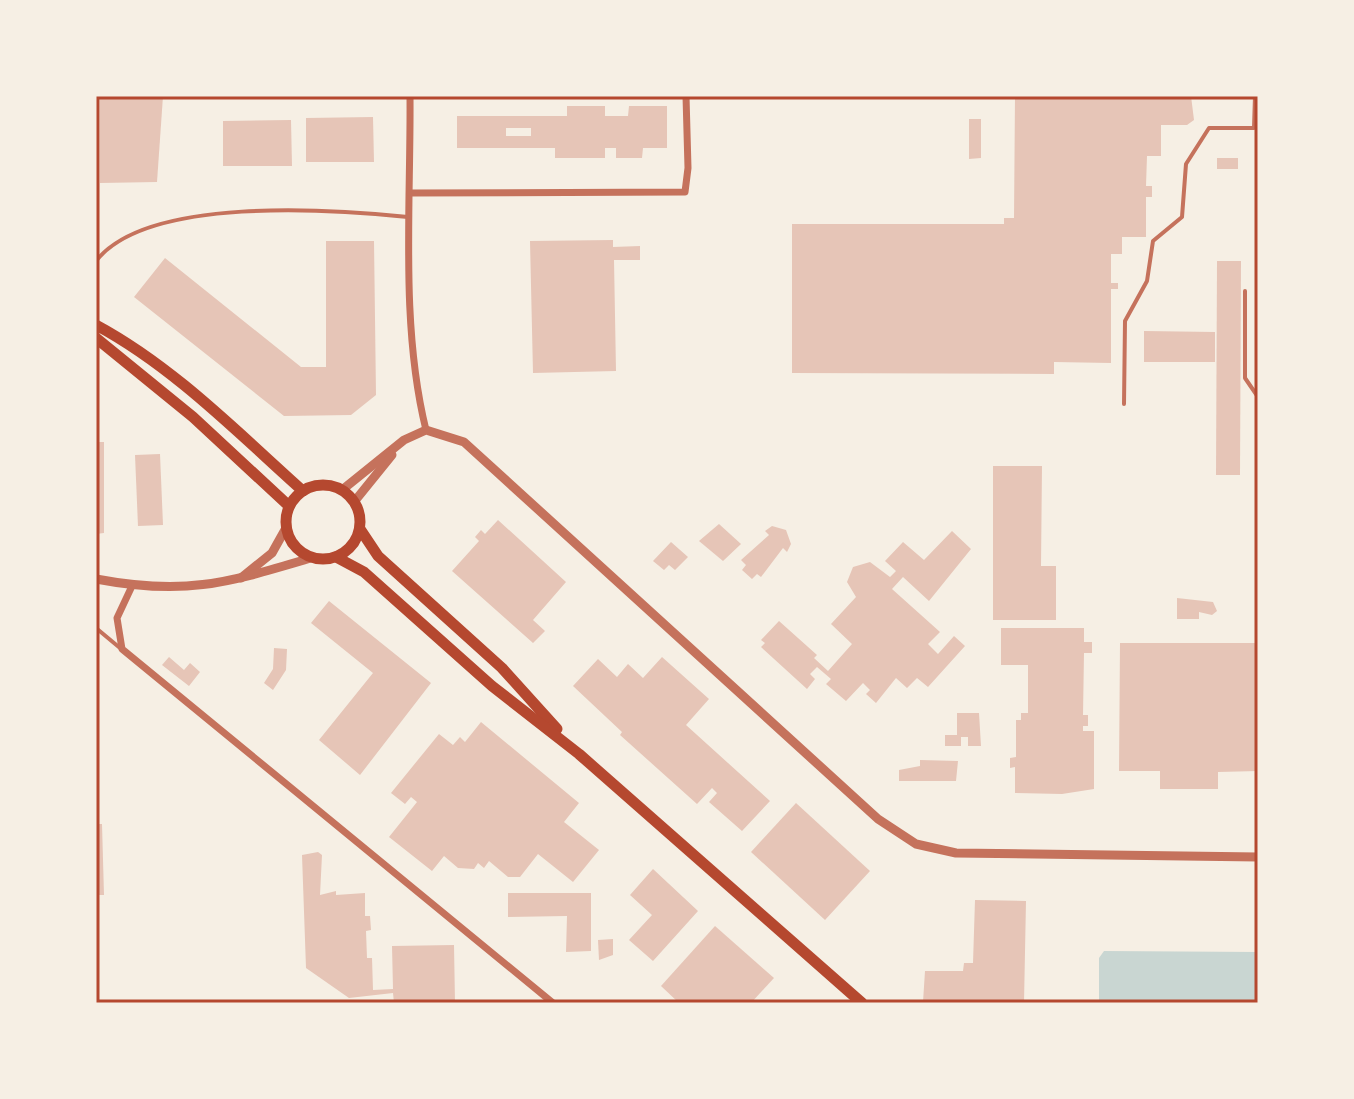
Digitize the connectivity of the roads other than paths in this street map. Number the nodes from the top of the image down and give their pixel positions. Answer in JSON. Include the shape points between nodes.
{"nodes":[{"id":1,"x":410,"y":96,"type":"edge"},
{"id":2,"x":686,"y":96,"type":"edge"},
{"id":3,"x":1255,"y":96,"type":"edge"},
{"id":4,"x":410,"y":193,"type":"junction"},
{"id":5,"x":410,"y":217,"type":"junction"},
{"id":6,"x":96,"y":261,"type":"edge"},
{"id":7,"x":1245,"y":291,"type":"dead end"},
{"id":8,"x":96,"y":325,"type":"edge"},
{"id":9,"x":96,"y":338,"type":"edge"},
{"id":10,"x":1258,"y":397,"type":"edge"},
{"id":11,"x":1124,"y":404,"type":"dead end"},
{"id":12,"x":426,"y":430,"type":"junction"},
{"id":13,"x":404,"y":440,"type":"junction"},
{"id":14,"x":342,"y":490,"type":"junction"},
{"id":15,"x":303,"y":491,"type":"junction"},
{"id":16,"x":354,"y":502,"type":"junction"},
{"id":17,"x":289,"y":506,"type":"junction"},
{"id":18,"x":286,"y":528,"type":"junction"},
{"id":19,"x":360,"y":529,"type":"junction"},
{"id":20,"x":336,"y":557,"type":"junction"},
{"id":21,"x":311,"y":558,"type":"junction"},
{"id":22,"x":241,"y":578,"type":"junction"},
{"id":23,"x":96,"y":579,"type":"edge"},
{"id":24,"x":132,"y":586,"type":"junction"},
{"id":25,"x":96,"y":628,"type":"edge"},
{"id":26,"x":122,"y":649,"type":"junction"},
{"id":27,"x":579,"y":754,"type":"junction"},
{"id":28,"x":1258,"y":857,"type":"edge"},
{"id":29,"x":553,"y":1003,"type":"edge"},
{"id":30,"x":862,"y":1003,"type":"edge"}],
"edges":[{"from":1,"to":4,"type":"street"},
{"from":2,"to":4,"type":"street","via":[[685,192]]},
{"from":3,"to":11,"type":"lane","via":[[1254,128],[1209,128],[1186,164],[1182,217],[1153,241],[1147,281],[1125,321]]},
{"from":4,"to":5,"type":"street"},
{"from":5,"to":6,"type":"lane","via":[[191,215],[131,232]]},
{"from":5,"to":12,"type":"street","via":[[417,393]]},
{"from":7,"to":10,"type":"lane","via":[[1245,383]]},
{"from":8,"to":15,"type":"main road","via":[[127,342],[202,401]]},
{"from":9,"to":17,"type":"main road","via":[[193,417]]},
{"from":12,"to":13,"type":"street"},
{"from":12,"to":28,"type":"street","via":[[464,442],[878,819],[916,844],[956,853]]},
{"from":13,"to":14,"type":"street"},
{"from":13,"to":16,"type":"street"},
{"from":14,"to":15,"type":"main road","via":[[323,485]]},
{"from":14,"to":16,"type":"main road"},
{"from":15,"to":17,"type":"main road"},
{"from":16,"to":19,"type":"main road"},
{"from":17,"to":18,"type":"main road"},
{"from":18,"to":21,"type":"main road","via":[[292,543]]},
{"from":18,"to":22,"type":"street","via":[[272,553]]},
{"from":19,"to":20,"type":"main road","via":[[352,546]]},
{"from":19,"to":27,"type":"main road","via":[[378,556],[502,668]]},
{"from":20,"to":21,"type":"main road"},
{"from":20,"to":27,"type":"main road","via":[[364,572],[492,686]]},
{"from":21,"to":22,"type":"street"},
{"from":22,"to":24,"type":"street","via":[[183,589]]},
{"from":23,"to":24,"type":"street"},
{"from":24,"to":26,"type":"street","via":[[117,618]]},
{"from":25,"to":26,"type":"lane"},
{"from":26,"to":29,"type":"street"},
{"from":27,"to":30,"type":"main road"}]}
